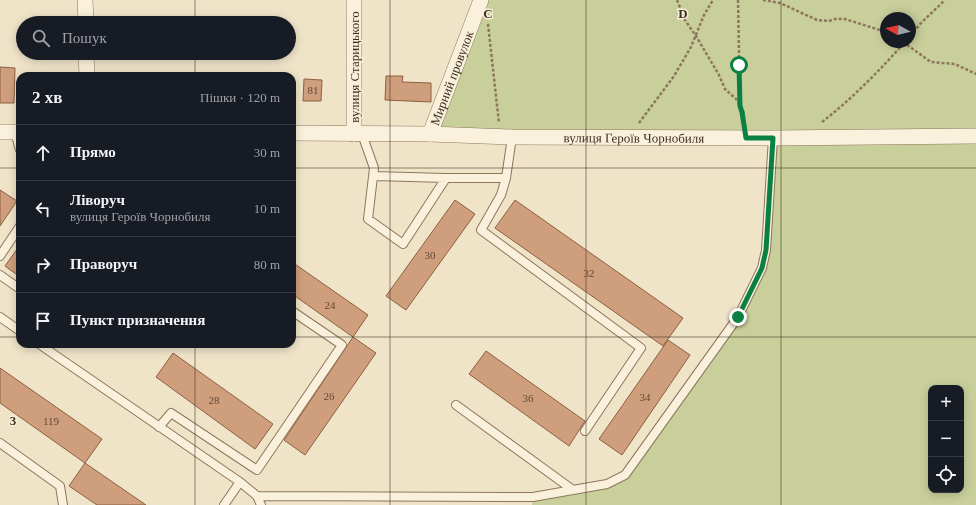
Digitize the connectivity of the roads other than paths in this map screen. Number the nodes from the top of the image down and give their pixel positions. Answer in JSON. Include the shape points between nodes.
{"nodes":[{"id":1,"x":86,"y":0,"type":"edge"},
{"id":2,"x":354,"y":0,"type":"edge"},
{"id":3,"x":482,"y":0,"type":"edge"},
{"id":4,"x":86,"y":16,"type":"edge"},
{"id":5,"x":86,"y":60,"type":"edge"},
{"id":6,"x":87,"y":72,"type":"edge"},
{"id":7,"x":0,"y":132,"type":"edge"},
{"id":8,"x":16,"y":132,"type":"edge"},
{"id":9,"x":296,"y":133,"type":"edge"},
{"id":10,"x":358,"y":134,"type":"junction"},
{"id":11,"x":430,"y":134,"type":"junction"},
{"id":12,"x":976,"y":136,"type":"edge"},
{"id":13,"x":506,"y":137,"type":"junction"},
{"id":14,"x":773,"y":138,"type":"junction"},
{"id":15,"x":373,"y":176,"type":"junction"},
{"id":16,"x":446,"y":178,"type":"junction"},
{"id":17,"x":506,"y":178,"type":"junction"},
{"id":18,"x":16,"y":232,"type":"edge"},
{"id":19,"x":0,"y":256,"type":"edge"},
{"id":20,"x":0,"y":275,"type":"edge"},
{"id":21,"x":16,"y":286,"type":"edge"},
{"id":22,"x":296,"y":314,"type":"edge"},
{"id":23,"x":0,"y":317,"type":"edge"},
{"id":24,"x":16,"y":328,"type":"edge"},
{"id":25,"x":45,"y":348,"type":"edge"},
{"id":26,"x":456,"y":405,"type":"dead end"},
{"id":27,"x":159,"y":427,"type":"junction"},
{"id":28,"x":585,"y":431,"type":"dead end"},
{"id":29,"x":0,"y":443,"type":"edge"},
{"id":30,"x":240,"y":482,"type":"junction"},
{"id":31,"x":573,"y":490,"type":"junction"},
{"id":32,"x":257,"y":496,"type":"junction"},
{"id":33,"x":63,"y":505,"type":"edge"},
{"id":34,"x":224,"y":505,"type":"edge"},
{"id":35,"x":261,"y":505,"type":"edge"}],
"edges":[{"from":1,"to":4,"type":"street"},
{"from":2,"to":10,"type":"street","name":"вулиця Старицького"},
{"from":3,"to":11,"type":"street","name":"Мирний провулок"},
{"from":5,"to":6,"type":"street"},
{"from":7,"to":8,"type":"street"},
{"from":9,"to":10,"type":"street","name":"вулиця Героїв Чорнобиля"},
{"from":10,"to":11,"type":"street","name":"вулиця Героїв Чорнобиля"},
{"from":10,"to":15,"type":"lane","via":[[374,168]]},
{"from":11,"to":13,"type":"street","name":"вулиця Героїв Чорнобиля"},
{"from":12,"to":14,"type":"street","name":"вулиця Героїв Чорнобиля"},
{"from":13,"to":14,"type":"street","name":"вулиця Героїв Чорнобиля"},
{"from":13,"to":17,"type":"lane"},
{"from":14,"to":31,"type":"lane","via":[[766,250],[762,268],[738,317],[625,475],[607,484]]},
{"from":15,"to":16,"type":"lane"},
{"from":15,"to":16,"type":"lane","via":[[368,219],[403,244]]},
{"from":16,"to":17,"type":"lane"},
{"from":17,"to":28,"type":"lane","via":[[501,195],[481,230],[641,348]]},
{"from":18,"to":19,"type":"lane"},
{"from":20,"to":21,"type":"lane"},
{"from":22,"to":27,"type":"lane","via":[[342,345],[257,470],[171,413]]},
{"from":23,"to":24,"type":"lane"},
{"from":25,"to":27,"type":"lane"},
{"from":26,"to":31,"type":"lane"},
{"from":27,"to":30,"type":"lane"},
{"from":29,"to":33,"type":"lane","via":[[60,486]]},
{"from":30,"to":32,"type":"lane"},
{"from":30,"to":34,"type":"lane"},
{"from":31,"to":32,"type":"lane","via":[[532,497]]},
{"from":32,"to":35,"type":"lane"}]}
